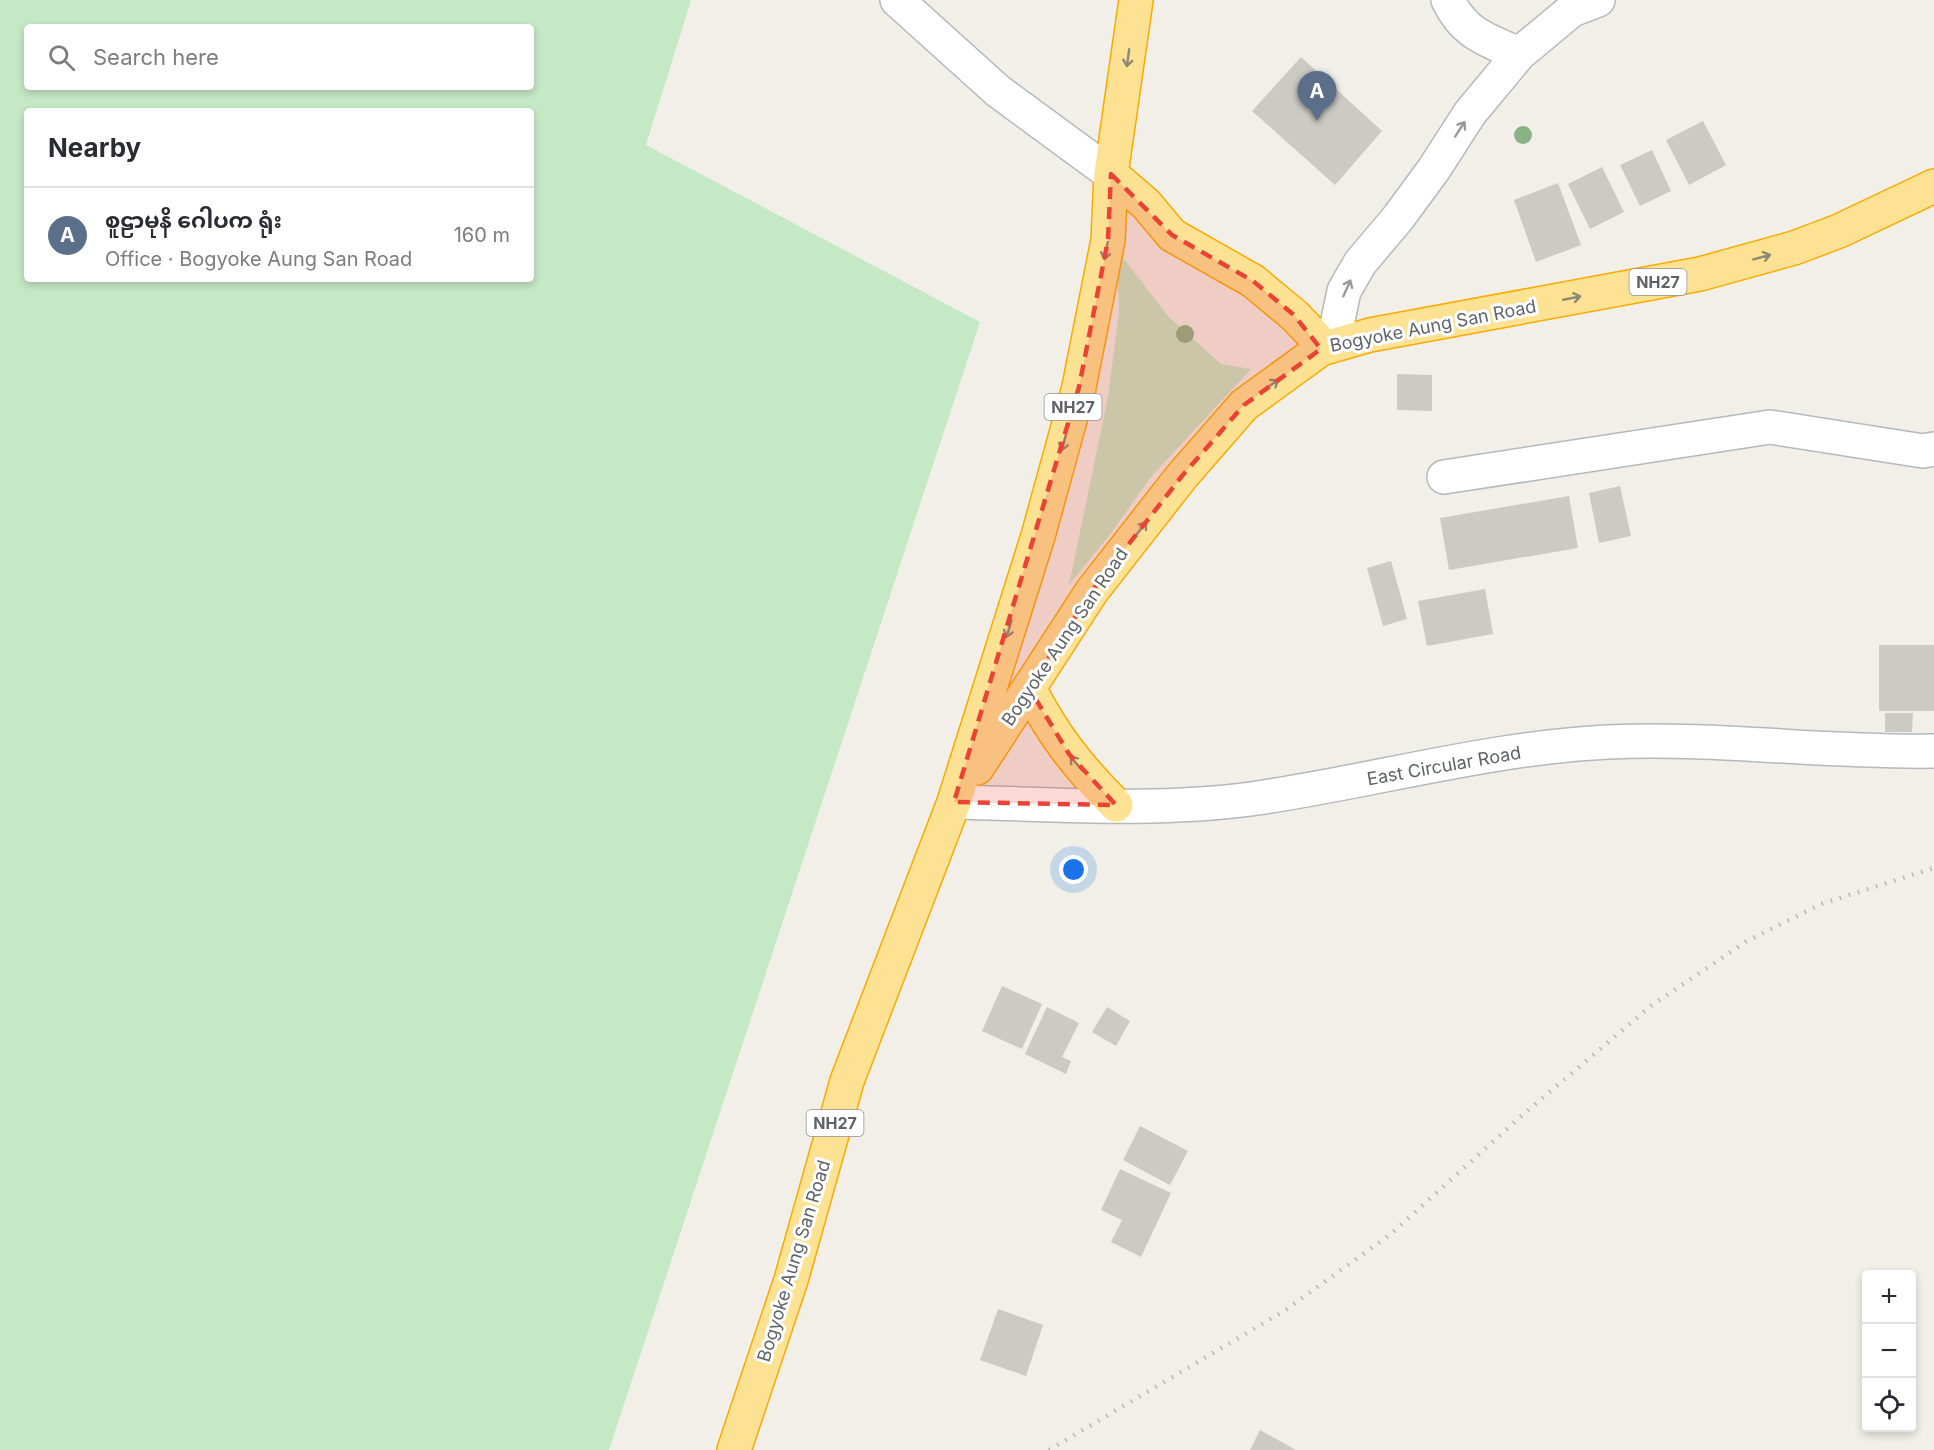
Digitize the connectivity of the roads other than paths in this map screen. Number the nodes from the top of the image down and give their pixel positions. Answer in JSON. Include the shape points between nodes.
{"nodes":[{"id":1,"x":897,"y":0,"type":"edge"},
{"id":2,"x":1136,"y":0,"type":"edge"},
{"id":3,"x":1448,"y":0,"type":"edge"},
{"id":4,"x":1598,"y":0,"type":"edge"},
{"id":5,"x":1519,"y":54,"type":"junction"},
{"id":6,"x":1110,"y":174,"type":"junction"},
{"id":7,"x":1934,"y":186,"type":"edge"},
{"id":8,"x":1327,"y":347,"type":"junction"},
{"id":9,"x":1934,"y":449,"type":"edge"},
{"id":10,"x":1444,"y":477,"type":"dead end"},
{"id":11,"x":1029,"y":688,"type":"junction"},
{"id":12,"x":1934,"y":751,"type":"edge"},
{"id":13,"x":954,"y":802,"type":"junction"},
{"id":14,"x":1116,"y":805,"type":"junction"},
{"id":15,"x":734,"y":1450,"type":"edge"}],
"edges":[{"from":1,"to":6,"type":"street","via":[[998,92]]},
{"from":2,"to":6,"type":"highway","name":"Bogyoke Aung San Road","number":"NH27","one_way":true},
{"from":3,"to":5,"type":"street","via":[[1455,14],[1477,36]]},
{"from":4,"to":5,"type":"street","via":[[1572,10]]},
{"from":8,"to":5,"type":"street","one_way":true,"via":[[1344,291],[1360,263],[1434,169],[1470,113]]},
{"from":6,"to":8,"type":"highway","via":[[1146,204],[1172,235],[1253,281]]},
{"from":6,"to":13,"type":"highway","name":"Bogyoke Aung San Road","number":"NH27","one_way":true,"via":[[1108,240],[1079,387],[1038,536]]},
{"from":8,"to":7,"type":"highway","name":"Bogyoke Aung San Road","number":"NH27","one_way":true,"via":[[1370,335],[1700,274],[1794,248]]},
{"from":11,"to":8,"type":"highway","name":"Bogyoke Aung San Road","number":"NH27","one_way":true,"via":[[1092,591],[1244,405]]},
{"from":9,"to":10,"type":"street","via":[[1923,451],[1770,427]]},
{"from":11,"to":13,"type":"highway","name":"Bogyoke Aung San Road","number":"NH27"},
{"from":14,"to":11,"type":"highway","one_way":true,"via":[[1069,754]]},
{"from":12,"to":14,"type":"street","name":"East Circular Road","via":[[1877,752],[1742,742],[1608,742],[1480,758],[1249,799]]},
{"from":13,"to":14,"type":"street","name":"East Circular Road"},
{"from":13,"to":15,"type":"highway","name":"Bogyoke Aung San Road","number":"NH27","via":[[847,1081],[791,1280]]}]}
